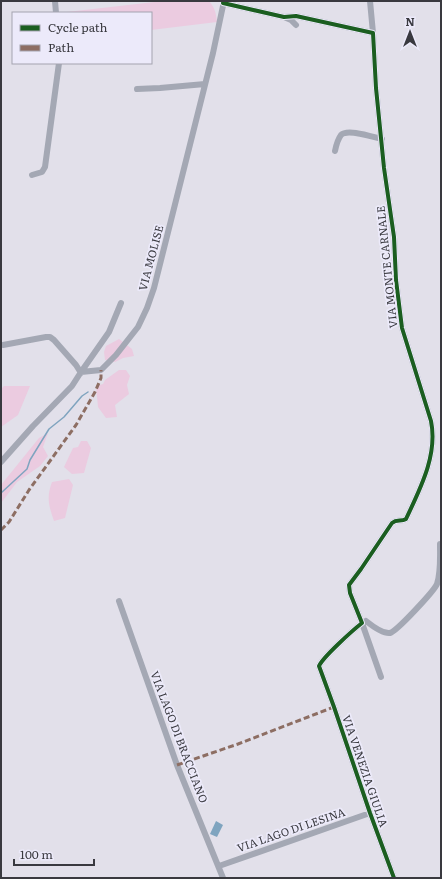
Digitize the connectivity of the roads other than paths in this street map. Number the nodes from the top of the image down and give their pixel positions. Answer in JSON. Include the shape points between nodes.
{"nodes":[{"id":1,"x":55,"y":1,"type":"edge"},
{"id":2,"x":370,"y":1,"type":"edge"},
{"id":3,"x":224,"y":2,"type":"edge"},
{"id":4,"x":56,"y":12,"type":"edge"},
{"id":5,"x":284,"y":17,"type":"junction"},
{"id":6,"x":296,"y":25,"type":"dead end"},
{"id":7,"x":372,"y":33,"type":"junction"},
{"id":8,"x":59,"y":64,"type":"edge"},
{"id":9,"x":205,"y":84,"type":"junction"},
{"id":10,"x":137,"y":89,"type":"dead end"},
{"id":11,"x":382,"y":139,"type":"junction"},
{"id":12,"x":335,"y":151,"type":"dead end"},
{"id":13,"x":32,"y":175,"type":"dead end"},
{"id":14,"x":121,"y":303,"type":"dead end"},
{"id":15,"x":3,"y":345,"type":"dead end"},
{"id":16,"x":81,"y":373,"type":"junction"},
{"id":17,"x":1,"y":462,"type":"edge"},
{"id":18,"x":440,"y":544,"type":"edge"},
{"id":19,"x":119,"y":601,"type":"dead end"},
{"id":20,"x":364,"y":622,"type":"junction"},
{"id":21,"x":380,"y":677,"type":"dead end"},
{"id":22,"x":370,"y":813,"type":"junction"},
{"id":23,"x":219,"y":866,"type":"junction"},
{"id":24,"x":223,"y":878,"type":"edge"},
{"id":25,"x":394,"y":878,"type":"edge"}],
"edges":[{"from":1,"to":4,"type":"street"},
{"from":2,"to":7,"type":"street","name":"VIA MONTE CARNALE"},
{"from":3,"to":5,"type":"street"},
{"from":3,"to":9,"type":"street","name":"VIA MOLISE"},
{"from":5,"to":6,"type":"street"},
{"from":5,"to":7,"type":"street","via":[[295,16]]},
{"from":7,"to":11,"type":"street","name":"VIA MONTE CARNALE"},
{"from":8,"to":13,"type":"street","via":[[45,168],[42,172]]},
{"from":9,"to":10,"type":"street"},
{"from":9,"to":16,"type":"street","name":"VIA MOLISE","via":[[147,308],[138,326],[108,364],[101,370]]},
{"from":11,"to":12,"type":"street","via":[[345,132],[340,136]]},
{"from":11,"to":20,"type":"street","name":"VIA MONTE CARNALE","via":[[402,328],[430,416],[432,434],[429,464],[406,519],[392,523],[349,585],[350,593]]},
{"from":14,"to":16,"type":"street","via":[[109,332]]},
{"from":15,"to":16,"type":"street","via":[[50,337]]},
{"from":16,"to":17,"type":"street"},
{"from":18,"to":20,"type":"street","via":[[438,580],[434,590],[424,601],[390,633]]},
{"from":19,"to":23,"type":"street","name":"VIA LAGO DI BRACCIANO","via":[[177,765]]},
{"from":20,"to":21,"type":"street"},
{"from":20,"to":22,"type":"street","name":"VIA VENEZIA GIULIA","via":[[319,665]]},
{"from":22,"to":23,"type":"street","name":"VIA LAGO DI LESINA"},
{"from":22,"to":25,"type":"street","name":"VIA VENEZIA GIULIA"},
{"from":23,"to":24,"type":"street","name":"VIA LAGO DI BRACCIANO"}]}
